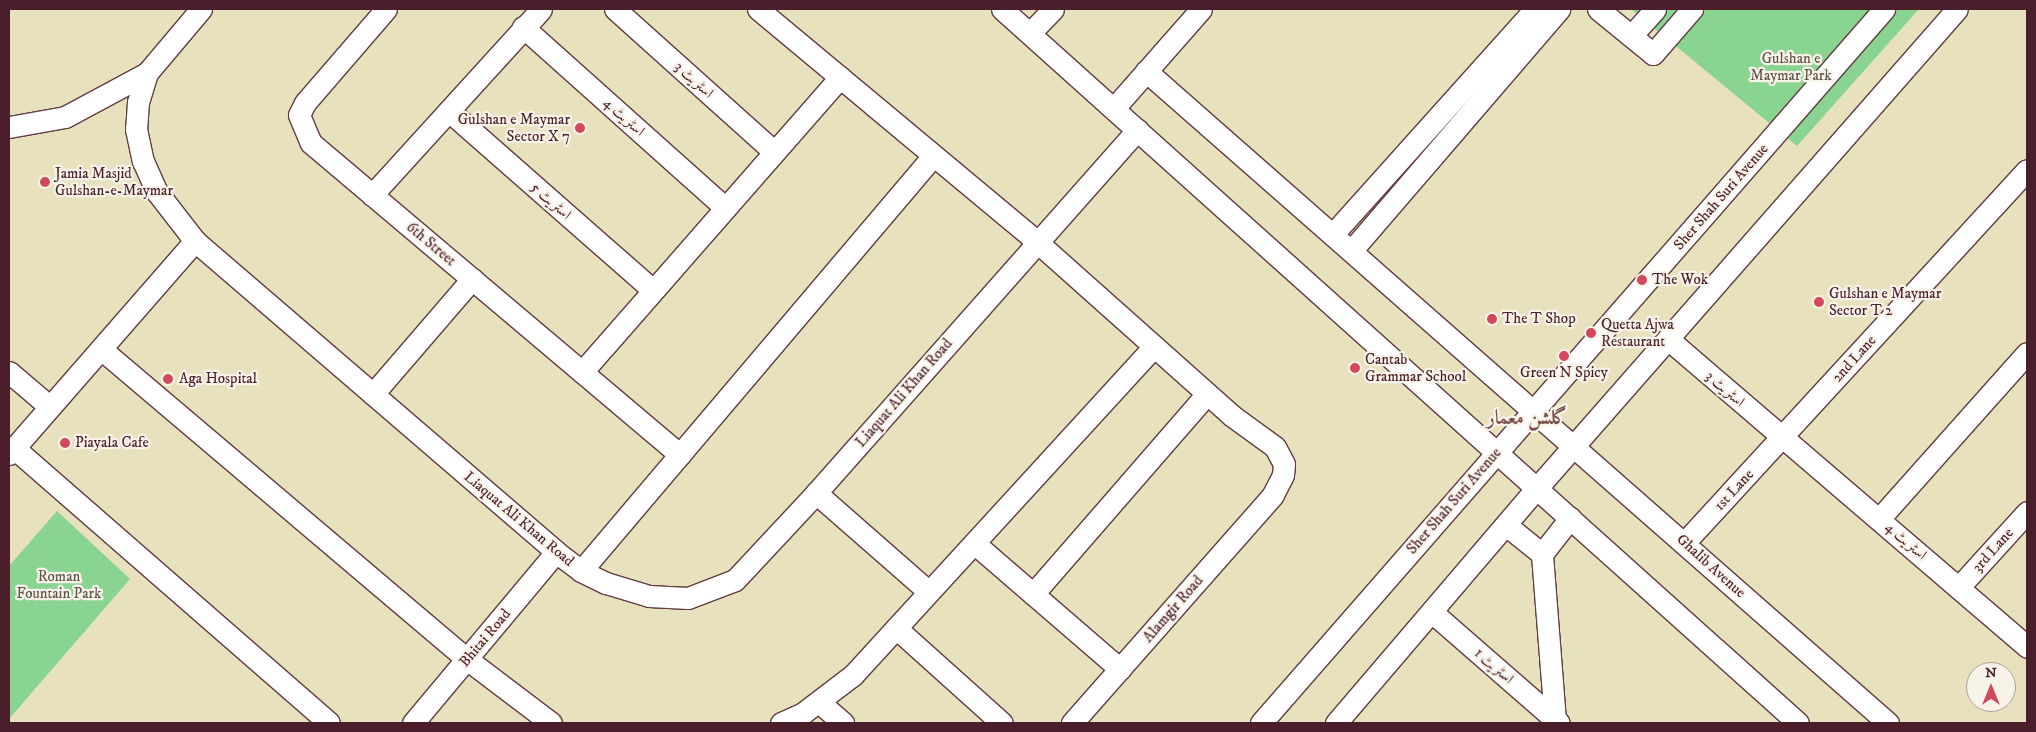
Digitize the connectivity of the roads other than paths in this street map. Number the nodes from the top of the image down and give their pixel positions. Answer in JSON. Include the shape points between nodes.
{"nodes":[{"id":1,"x":201,"y":9,"type":"edge"},
{"id":2,"x":386,"y":9,"type":"edge"},
{"id":3,"x":541,"y":9,"type":"edge"},
{"id":4,"x":615,"y":9,"type":"edge"},
{"id":5,"x":758,"y":9,"type":"edge"},
{"id":6,"x":1002,"y":9,"type":"edge"},
{"id":7,"x":1053,"y":9,"type":"edge"},
{"id":8,"x":1201,"y":9,"type":"edge"},
{"id":9,"x":1535,"y":9,"type":"edge"},
{"id":10,"x":1559,"y":9,"type":"edge"},
{"id":11,"x":1598,"y":9,"type":"edge"},
{"id":12,"x":1655,"y":9,"type":"edge"},
{"id":13,"x":1692,"y":9,"type":"edge"},
{"id":14,"x":1884,"y":9,"type":"edge"},
{"id":15,"x":1957,"y":9,"type":"edge"},
{"id":16,"x":523,"y":28,"type":"junction"},
{"id":17,"x":1030,"y":33,"type":"junction"},
{"id":18,"x":1631,"y":36,"type":"junction"},
{"id":19,"x":1146,"y":72,"type":"junction"},
{"id":20,"x":147,"y":73,"type":"junction"},
{"id":21,"x":840,"y":77,"type":"junction"},
{"id":22,"x":1115,"y":108,"type":"junction"},
{"id":23,"x":449,"y":111,"type":"junction"},
{"id":24,"x":9,"y":127,"type":"edge"},
{"id":25,"x":1138,"y":130,"type":"junction"},
{"id":26,"x":773,"y":152,"type":"junction"},
{"id":27,"x":933,"y":156,"type":"junction"},
{"id":28,"x":2027,"y":170,"type":"edge"},
{"id":29,"x":372,"y":195,"type":"junction"},
{"id":30,"x":724,"y":207,"type":"junction"},
{"id":31,"x":1333,"y":234,"type":"junction"},
{"id":32,"x":195,"y":241,"type":"junction"},
{"id":33,"x":1036,"y":241,"type":"junction"},
{"id":34,"x":1352,"y":250,"type":"junction"},
{"id":35,"x":472,"y":279,"type":"junction"},
{"id":36,"x":653,"y":290,"type":"junction"},
{"id":37,"x":1668,"y":339,"type":"junction"},
{"id":38,"x":1154,"y":347,"type":"junction"},
{"id":39,"x":101,"y":349,"type":"junction"},
{"id":40,"x":2027,"y":353,"type":"edge"},
{"id":41,"x":9,"y":372,"type":"edge"},
{"id":42,"x":582,"y":372,"type":"junction"},
{"id":43,"x":373,"y":394,"type":"junction"},
{"id":44,"x":1207,"y":394,"type":"junction"},
{"id":45,"x":49,"y":406,"type":"junction"},
{"id":46,"x":1534,"y":409,"type":"junction"},
{"id":47,"x":1782,"y":438,"type":"junction"},
{"id":48,"x":1574,"y":445,"type":"junction"},
{"id":49,"x":11,"y":451,"type":"edge"},
{"id":50,"x":1497,"y":452,"type":"junction"},
{"id":51,"x":680,"y":455,"type":"junction"},
{"id":52,"x":1536,"y":489,"type":"junction"},
{"id":53,"x":816,"y":493,"type":"junction"},
{"id":54,"x":2027,"y":512,"type":"edge"},
{"id":55,"x":1570,"y":518,"type":"junction"},
{"id":56,"x":1880,"y":518,"type":"junction"},
{"id":57,"x":1506,"y":525,"type":"junction"},
{"id":58,"x":1685,"y":542,"type":"junction"},
{"id":59,"x":974,"y":543,"type":"junction"},
{"id":60,"x":556,"y":552,"type":"junction"},
{"id":61,"x":1542,"y":554,"type":"junction"},
{"id":62,"x":581,"y":571,"type":"junction"},
{"id":63,"x":1959,"y":587,"type":"junction"},
{"id":64,"x":929,"y":592,"type":"junction"},
{"id":65,"x":1033,"y":594,"type":"junction"},
{"id":66,"x":1433,"y":613,"type":"junction"},
{"id":67,"x":896,"y":628,"type":"junction"},
{"id":68,"x":2027,"y":647,"type":"edge"},
{"id":69,"x":468,"y":660,"type":"junction"},
{"id":70,"x":1120,"y":669,"type":"junction"},
{"id":71,"x":819,"y":702,"type":"junction"},
{"id":72,"x":1555,"y":722,"type":"edge"},
{"id":73,"x":329,"y":723,"type":"edge"},
{"id":74,"x":412,"y":723,"type":"edge"},
{"id":75,"x":551,"y":723,"type":"edge"},
{"id":76,"x":781,"y":723,"type":"edge"},
{"id":77,"x":843,"y":723,"type":"edge"},
{"id":78,"x":1002,"y":723,"type":"edge"},
{"id":79,"x":1072,"y":723,"type":"edge"},
{"id":80,"x":1261,"y":723,"type":"edge"},
{"id":81,"x":1336,"y":723,"type":"edge"},
{"id":82,"x":1798,"y":723,"type":"edge"},
{"id":83,"x":1888,"y":723,"type":"edge"}],
"edges":[{"from":1,"to":20,"type":"street","name":"Liaquat Ali Khan Road"},
{"from":2,"to":29,"type":"street","name":"6th Street","via":[[305,103],[299,115],[311,143]]},
{"from":3,"to":16,"type":"street"},
{"from":4,"to":26,"type":"street","name":"اسٹریٹ 3"},
{"from":5,"to":21,"type":"street","name":"Alamgir Road"},
{"from":6,"to":17,"type":"street"},
{"from":7,"to":17,"type":"street"},
{"from":8,"to":19,"type":"street"},
{"from":9,"to":31,"type":"street"},
{"from":10,"to":34,"type":"street"},
{"from":11,"to":18,"type":"street"},
{"from":12,"to":18,"type":"street"},
{"from":13,"to":18,"type":"street","via":[[1653,54]]},
{"from":14,"to":46,"type":"street","name":"Sher Shah Suri Avenue"},
{"from":15,"to":37,"type":"street"},
{"from":16,"to":23,"type":"street"},
{"from":16,"to":30,"type":"street","name":"اسٹریٹ 4"},
{"from":17,"to":22,"type":"street"},
{"from":19,"to":22,"type":"street"},
{"from":19,"to":31,"type":"street","name":"Ghalib Avenue"},
{"from":20,"to":24,"type":"street","via":[[65,117]]},
{"from":20,"to":32,"type":"street","name":"Liaquat Ali Khan Road","via":[[138,102],[136,130],[143,161],[157,192]]},
{"from":21,"to":26,"type":"street"},
{"from":21,"to":27,"type":"street","name":"Alamgir Road"},
{"from":22,"to":25,"type":"street"},
{"from":23,"to":29,"type":"street"},
{"from":23,"to":36,"type":"street","name":"اسٹریٹ 5"},
{"from":25,"to":33,"type":"street","name":"Liaquat Ali Khan Road"},
{"from":25,"to":50,"type":"street"},
{"from":26,"to":30,"type":"street"},
{"from":27,"to":33,"type":"street","name":"Alamgir Road"},
{"from":27,"to":51,"type":"street"},
{"from":28,"to":47,"type":"street","name":"2nd Lane"},
{"from":29,"to":35,"type":"street","name":"6th Street"},
{"from":30,"to":36,"type":"street"},
{"from":31,"to":34,"type":"street","name":"Ghalib Avenue"},
{"from":32,"to":39,"type":"street"},
{"from":32,"to":43,"type":"street","name":"Liaquat Ali Khan Road"},
{"from":33,"to":38,"type":"street","name":"Alamgir Road"},
{"from":33,"to":53,"type":"street","name":"Liaquat Ali Khan Road"},
{"from":34,"to":46,"type":"street","name":"Ghalib Avenue"},
{"from":35,"to":42,"type":"street","name":"6th Street"},
{"from":35,"to":43,"type":"street"},
{"from":36,"to":42,"type":"street"},
{"from":37,"to":47,"type":"street","name":"اسٹریٹ 3"},
{"from":37,"to":48,"type":"street"},
{"from":38,"to":44,"type":"street","name":"Alamgir Road"},
{"from":38,"to":59,"type":"street"},
{"from":39,"to":45,"type":"street"},
{"from":39,"to":69,"type":"street"},
{"from":40,"to":56,"type":"street"},
{"from":41,"to":45,"type":"street"},
{"from":42,"to":51,"type":"street","name":"6th Street"},
{"from":43,"to":60,"type":"street","name":"Liaquat Ali Khan Road"},
{"from":44,"to":65,"type":"street"},
{"from":44,"to":70,"type":"street","name":"Alamgir Road","via":[[1275,447],[1284,464],[1283,474],[1273,495]]},
{"from":45,"to":49,"type":"street"},
{"from":46,"to":48,"type":"street","name":"Ghalib Avenue"},
{"from":46,"to":50,"type":"street","name":"Sher Shah Suri Avenue"},
{"from":47,"to":56,"type":"street","name":"اسٹریٹ 4"},
{"from":47,"to":58,"type":"street","name":"1st Lane"},
{"from":48,"to":52,"type":"street"},
{"from":48,"to":58,"type":"street","name":"Ghalib Avenue"},
{"from":49,"to":73,"type":"street"},
{"from":50,"to":52,"type":"street"},
{"from":50,"to":80,"type":"street","name":"Sher Shah Suri Avenue"},
{"from":51,"to":62,"type":"street"},
{"from":52,"to":55,"type":"street"},
{"from":52,"to":57,"type":"street"},
{"from":53,"to":62,"type":"street","name":"Liaquat Ali Khan Road","via":[[735,580],[711,592],[688,598],[648,596]]},
{"from":53,"to":64,"type":"street"},
{"from":54,"to":63,"type":"street","name":"3rd Lane"},
{"from":55,"to":61,"type":"street"},
{"from":55,"to":82,"type":"street"},
{"from":56,"to":63,"type":"street","name":"اسٹریٹ 4"},
{"from":57,"to":61,"type":"street"},
{"from":57,"to":66,"type":"street"},
{"from":58,"to":83,"type":"street","name":"Ghalib Avenue"},
{"from":59,"to":64,"type":"street"},
{"from":59,"to":65,"type":"street"},
{"from":60,"to":62,"type":"street","name":"Liaquat Ali Khan Road"},
{"from":60,"to":69,"type":"street","name":"Bhitai Road"},
{"from":61,"to":72,"type":"street"},
{"from":63,"to":68,"type":"street","name":"اسٹریٹ 4"},
{"from":64,"to":67,"type":"street"},
{"from":65,"to":70,"type":"street"},
{"from":66,"to":72,"type":"street","name":"اسٹریٹ 1"},
{"from":66,"to":81,"type":"street"},
{"from":67,"to":71,"type":"street","via":[[853,675]]},
{"from":67,"to":78,"type":"street"},
{"from":69,"to":74,"type":"street","name":"Bhitai Road"},
{"from":69,"to":75,"type":"street"},
{"from":70,"to":79,"type":"street","name":"Alamgir Road"},
{"from":71,"to":76,"type":"street","via":[[804,714]]},
{"from":71,"to":77,"type":"street"}]}
